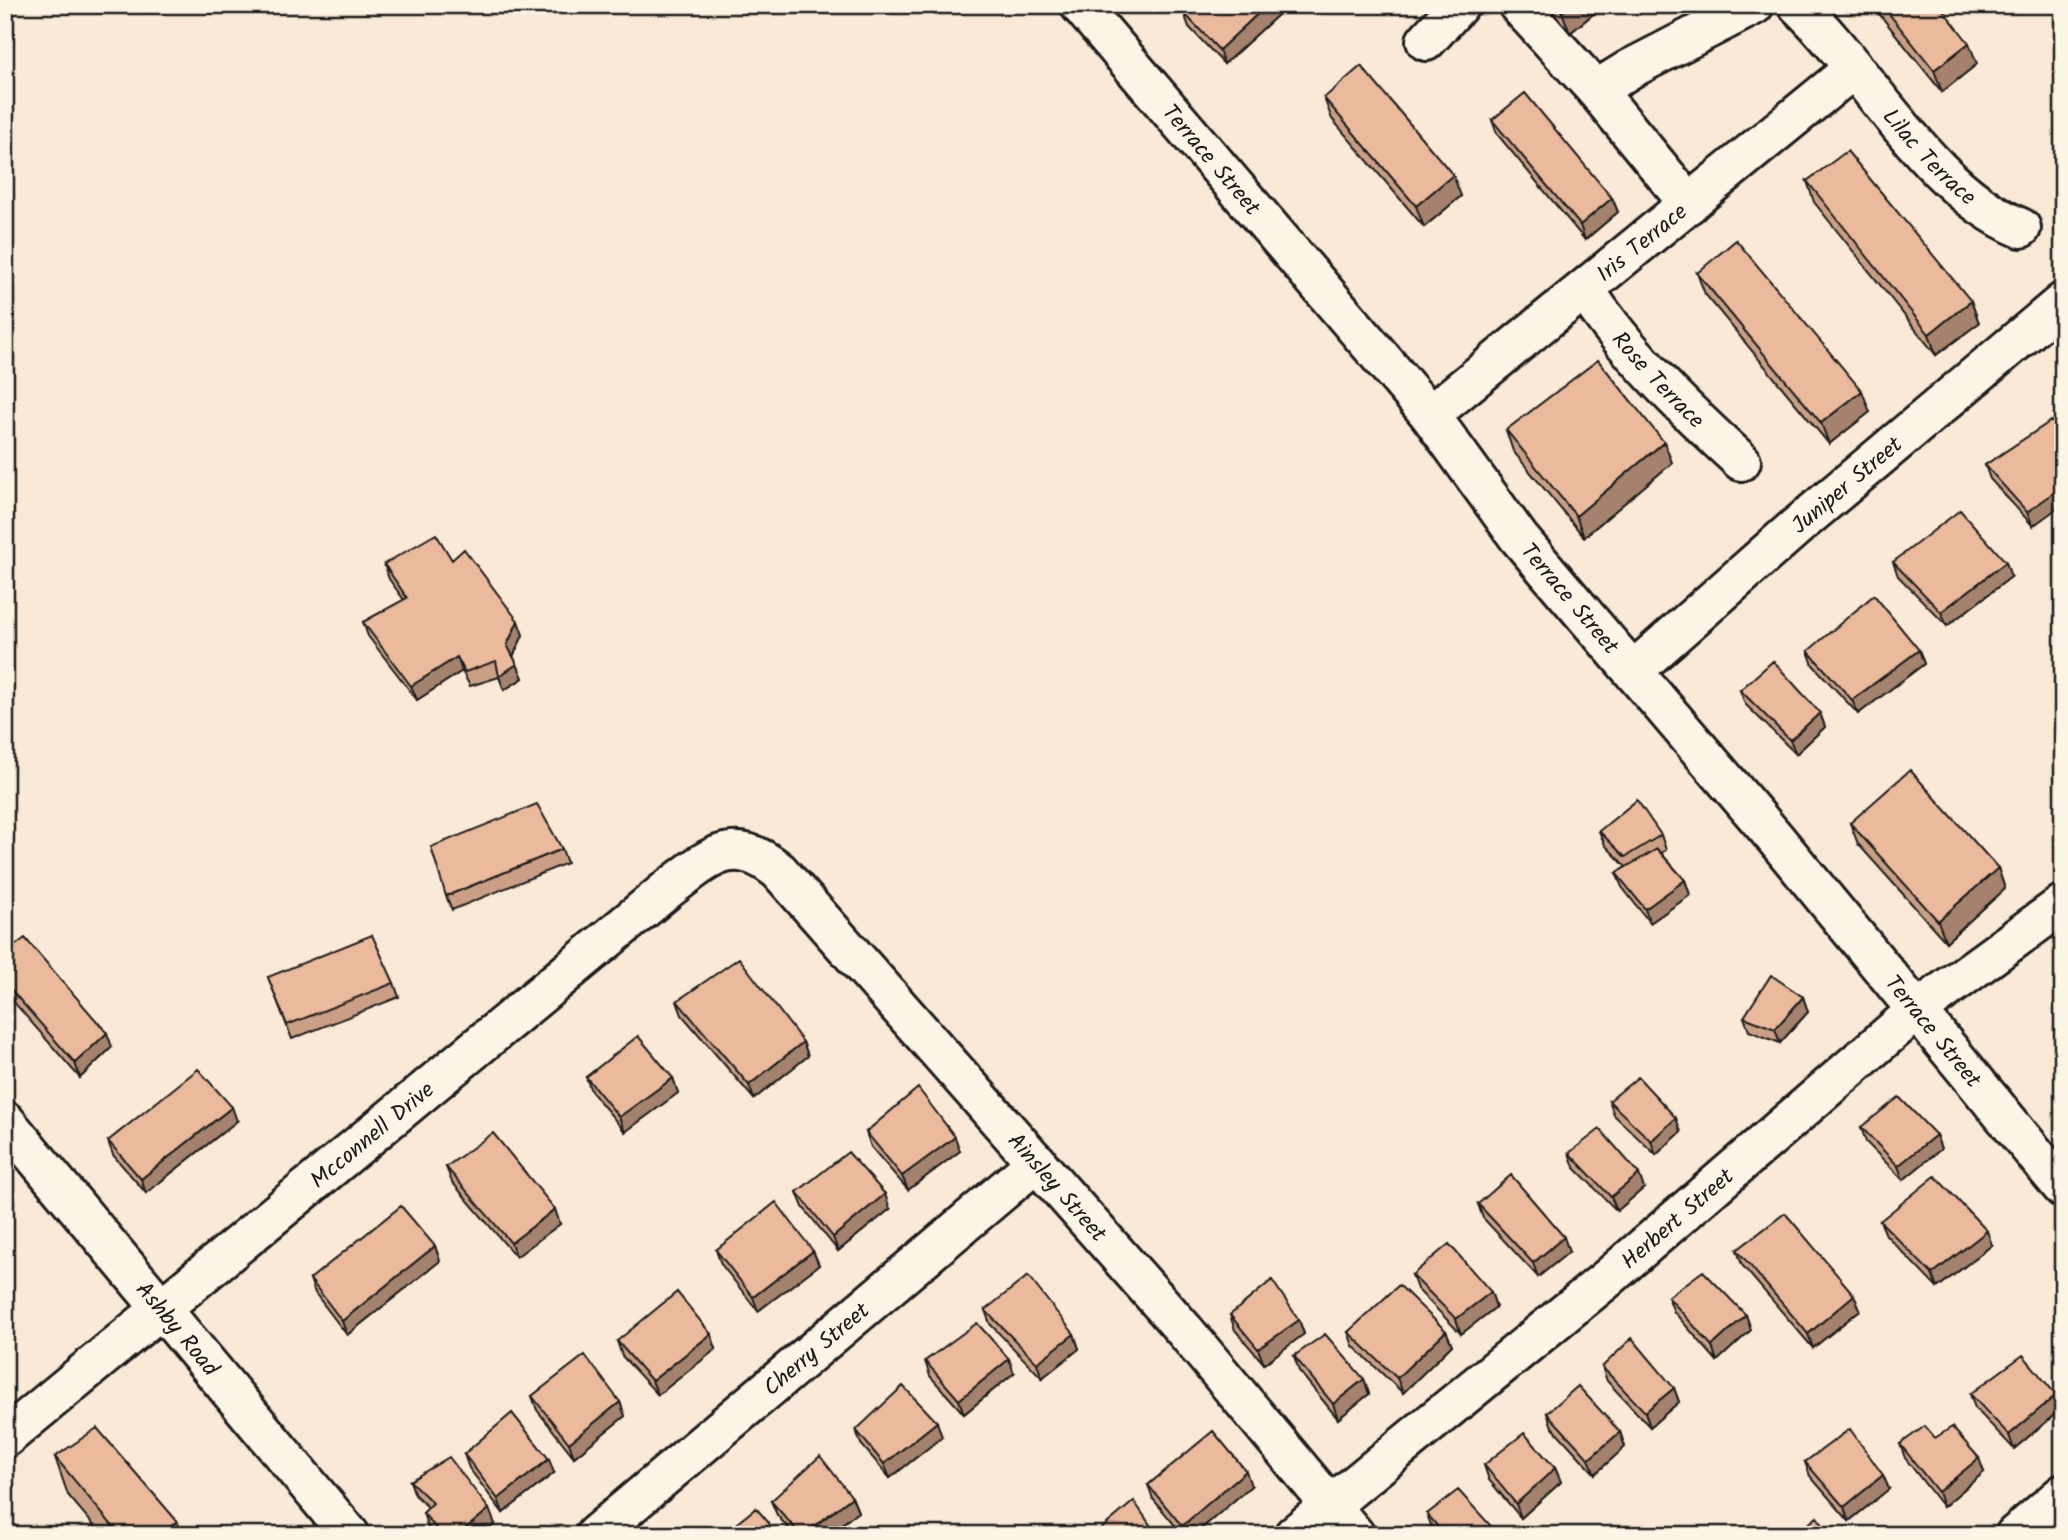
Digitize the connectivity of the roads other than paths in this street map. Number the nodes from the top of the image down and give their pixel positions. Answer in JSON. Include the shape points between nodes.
{"nodes":[{"id":1,"x":1080,"y":5,"type":"edge"},
{"id":2,"x":1459,"y":5,"type":"edge"},
{"id":3,"x":1518,"y":5,"type":"edge"},
{"id":4,"x":1754,"y":5,"type":"edge"},
{"id":5,"x":1798,"y":5,"type":"edge"},
{"id":6,"x":1426,"y":41,"type":"dead end"},
{"id":7,"x":1852,"y":70,"type":"junction"},
{"id":8,"x":1596,"y":90,"type":"junction"},
{"id":9,"x":1689,"y":204,"type":"junction"},
{"id":10,"x":2021,"y":228,"type":"dead end"},
{"id":11,"x":1585,"y":290,"type":"junction"},
{"id":12,"x":2063,"y":302,"type":"edge"},
{"id":13,"x":1430,"y":415,"type":"junction"},
{"id":14,"x":1741,"y":461,"type":"dead end"},
{"id":15,"x":1634,"y":670,"type":"junction"},
{"id":16,"x":748,"y":855,"type":"joint"},
{"id":17,"x":2063,"y":904,"type":"edge"},
{"id":18,"x":1916,"y":1011,"type":"junction"},
{"id":19,"x":5,"y":1121,"type":"edge"},
{"id":20,"x":1037,"y":1162,"type":"junction"},
{"id":21,"x":2063,"y":1188,"type":"edge"},
{"id":22,"x":159,"y":1308,"type":"junction"},
{"id":23,"x":5,"y":1438,"type":"edge"},
{"id":24,"x":2063,"y":1494,"type":"edge"},
{"id":25,"x":1331,"y":1505,"type":"junction"},
{"id":26,"x":350,"y":1535,"type":"edge"},
{"id":27,"x":595,"y":1535,"type":"edge"},
{"id":28,"x":1294,"y":1535,"type":"edge"},
{"id":29,"x":1355,"y":1535,"type":"edge"},
{"id":30,"x":2015,"y":1535,"type":"edge"}],
"edges":[{"from":1,"to":13,"type":"street","name":"Terrace Street"},
{"from":2,"to":6,"type":"street"},
{"from":3,"to":8,"type":"street"},
{"from":4,"to":8,"type":"street"},
{"from":5,"to":7,"type":"street","name":"Lilac Terrace"},
{"from":7,"to":9,"type":"street","name":"Iris Terrace"},
{"from":7,"to":10,"type":"street","name":"Lilac Terrace","via":[[1964,192],[1999,219]]},
{"from":8,"to":9,"type":"street"},
{"from":9,"to":11,"type":"street","name":"Iris Terrace"},
{"from":11,"to":13,"type":"street","name":"Iris Terrace"},
{"from":11,"to":14,"type":"street","name":"Rose Terrace","via":[[1633,354]]},
{"from":12,"to":15,"type":"street","name":"Juniper Street"},
{"from":13,"to":15,"type":"street","name":"Terrace Street","via":[[1519,538]]},
{"from":15,"to":18,"type":"street","name":"Terrace Street"},
{"from":16,"to":20,"type":"street","name":"Ainsley Street","via":[[779,871]]},
{"from":16,"to":22,"type":"street","name":"Mcconnell Drive","via":[[730,850],[714,854],[668,889]]},
{"from":17,"to":18,"type":"street","name":"Herbert Street"},
{"from":18,"to":21,"type":"street","name":"Terrace Street"},
{"from":18,"to":25,"type":"street","name":"Herbert Street","via":[[1608,1278]]},
{"from":19,"to":22,"type":"street","name":"Ashby Road"},
{"from":20,"to":25,"type":"street","name":"Ainsley Street"},
{"from":20,"to":27,"type":"street","name":"Cherry Street"},
{"from":22,"to":23,"type":"street","name":"Mcconnell Drive"},
{"from":22,"to":26,"type":"street","name":"Ashby Road"},
{"from":24,"to":30,"type":"street"},
{"from":25,"to":28,"type":"street","name":"Herbert Street"},
{"from":25,"to":29,"type":"street","name":"Ainsley Street"}]}
